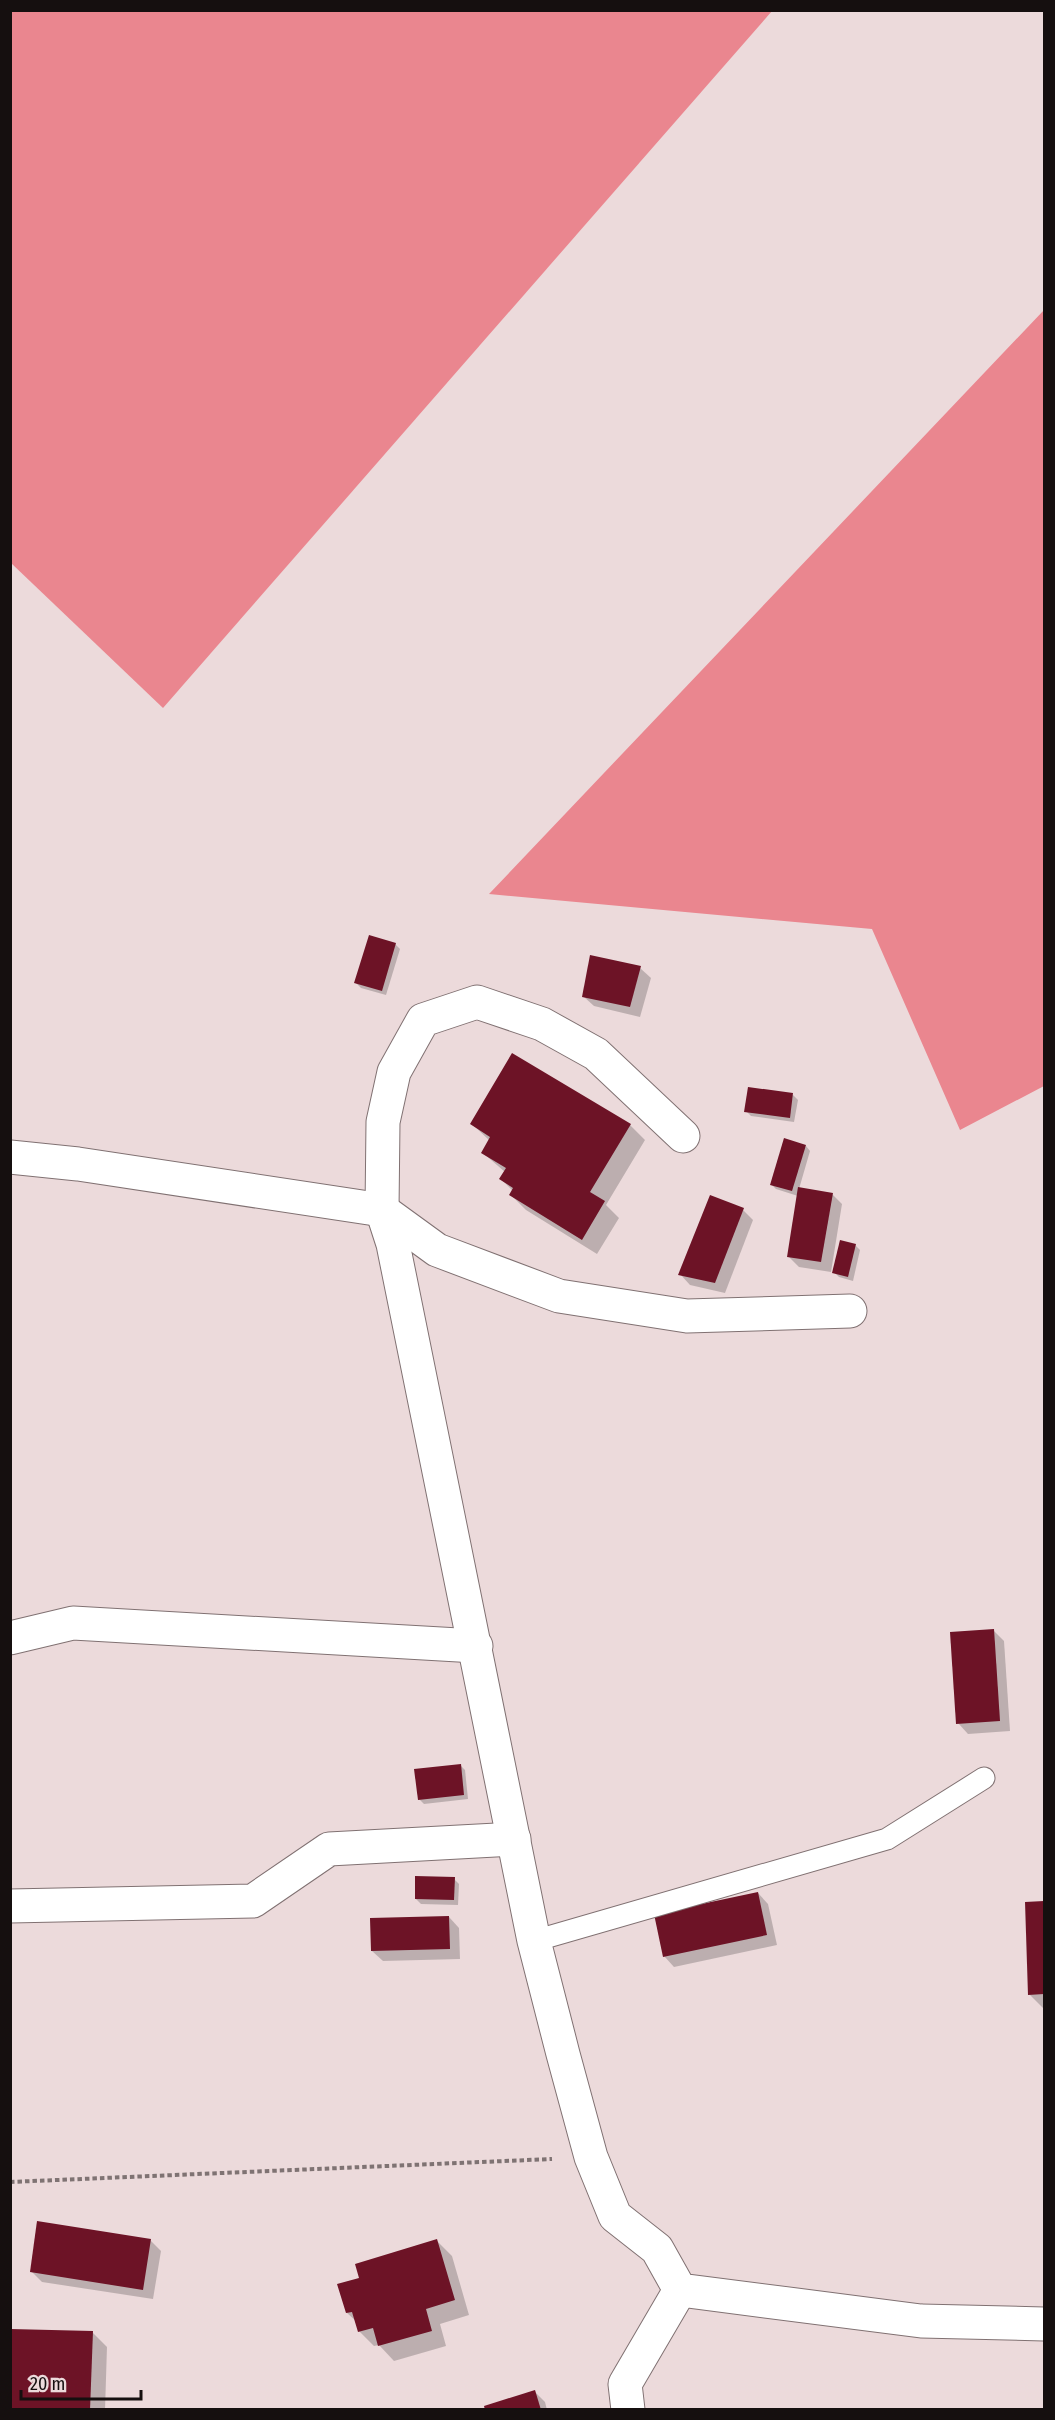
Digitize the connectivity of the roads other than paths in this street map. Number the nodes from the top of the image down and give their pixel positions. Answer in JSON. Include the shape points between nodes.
{"nodes":[{"id":1,"x":682,"y":1136,"type":"dead end"},
{"id":2,"x":10,"y":1157,"type":"edge"},
{"id":3,"x":382,"y":1210,"type":"junction"},
{"id":4,"x":850,"y":1311,"type":"dead end"},
{"id":5,"x":10,"y":1638,"type":"edge"},
{"id":6,"x":476,"y":1646,"type":"junction"},
{"id":7,"x":984,"y":1778,"type":"dead end"},
{"id":8,"x":514,"y":1839,"type":"junction"},
{"id":9,"x":10,"y":1906,"type":"edge"},
{"id":10,"x":534,"y":1941,"type":"junction"},
{"id":11,"x":680,"y":2290,"type":"junction"},
{"id":12,"x":1044,"y":2324,"type":"edge"},
{"id":13,"x":628,"y":2409,"type":"edge"}],
"edges":[{"from":1,"to":3,"type":"street","via":[[596,1054],[542,1024],[477,1002],[423,1020],[394,1072],[383,1122]]},
{"from":2,"to":3,"type":"street"},
{"from":3,"to":4,"type":"street","via":[[437,1250],[559,1296],[687,1316]]},
{"from":3,"to":6,"type":"street","via":[[393,1244]]},
{"from":5,"to":6,"type":"street","via":[[73,1623]]},
{"from":6,"to":8,"type":"street"},
{"from":7,"to":10,"type":"lane","via":[[887,1839]]},
{"from":8,"to":9,"type":"street","via":[[329,1849],[253,1901]]},
{"from":8,"to":10,"type":"street"},
{"from":10,"to":11,"type":"street","via":[[591,2157],[615,2216],[657,2249]]},
{"from":11,"to":12,"type":"street","via":[[921,2321]]},
{"from":11,"to":13,"type":"street","via":[[625,2384]]}]}
